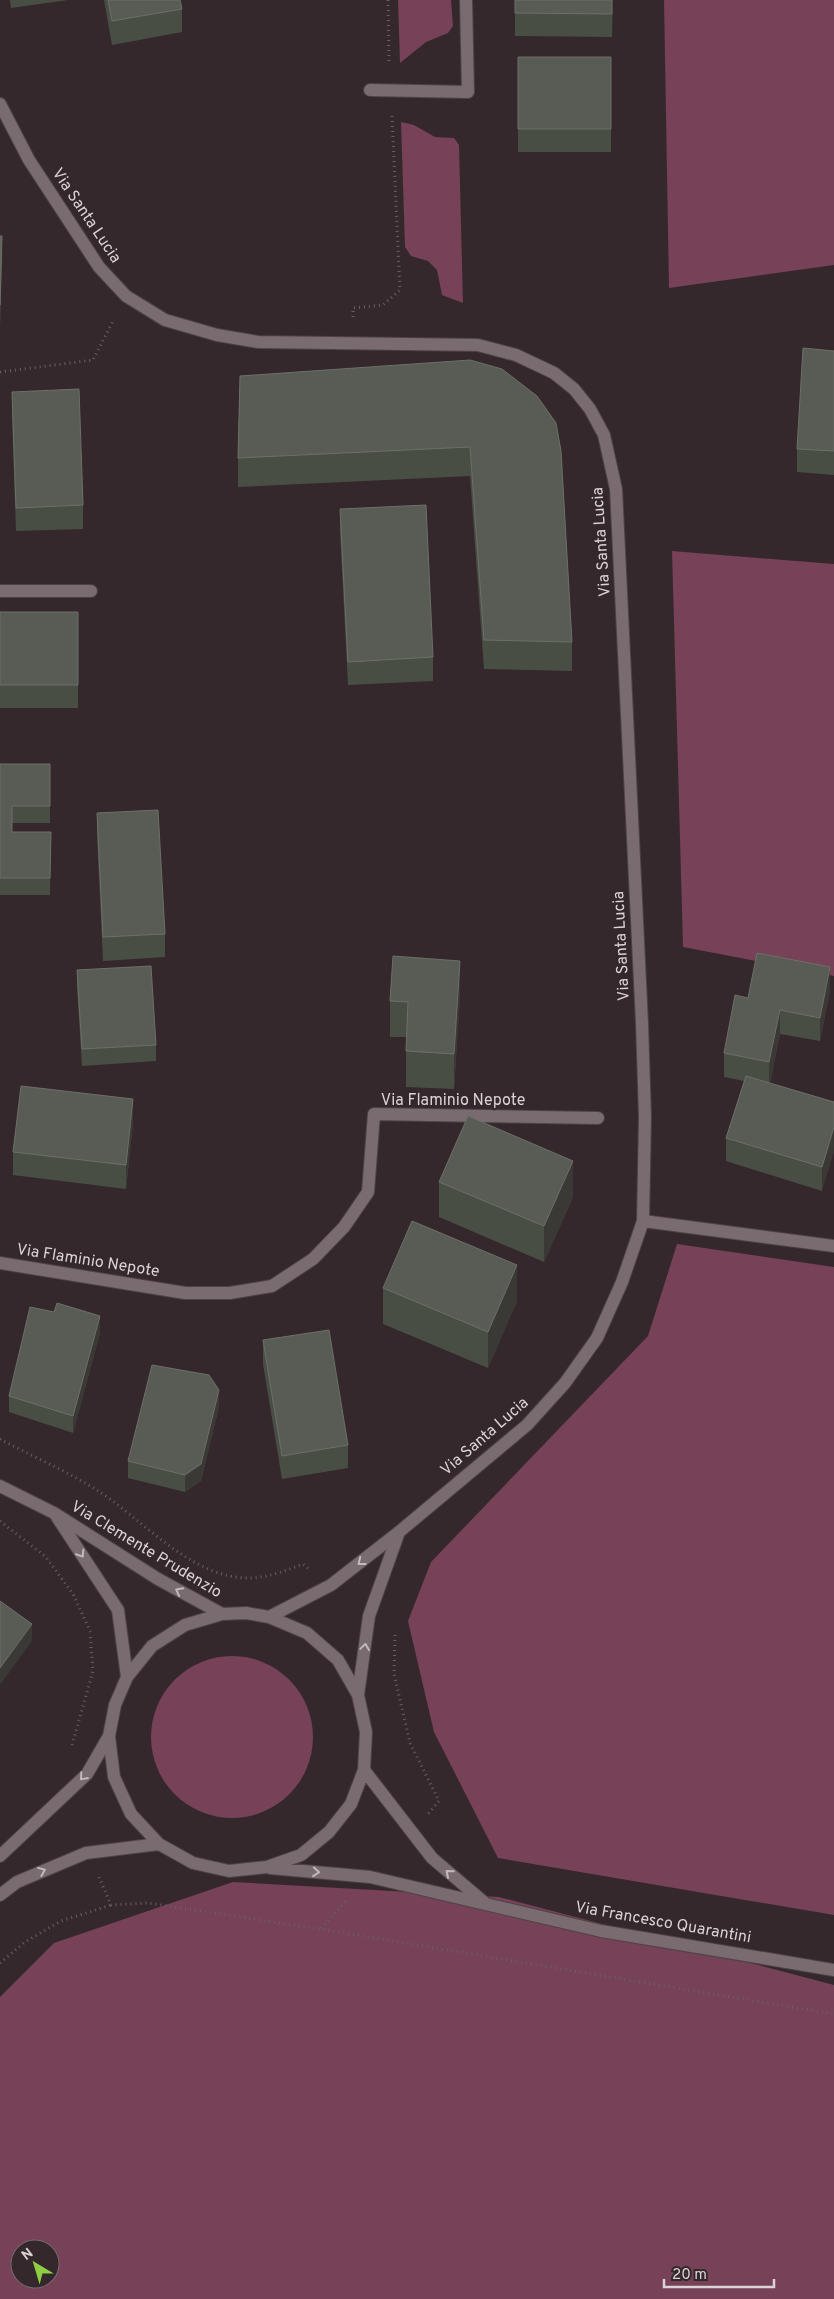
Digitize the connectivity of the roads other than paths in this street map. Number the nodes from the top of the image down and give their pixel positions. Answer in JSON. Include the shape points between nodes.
{"nodes":[{"id":1,"x":466,"y":0,"type":"edge"},
{"id":2,"x":370,"y":90,"type":"dead end"},
{"id":3,"x":0,"y":104,"type":"edge"},
{"id":4,"x":0,"y":591,"type":"edge"},
{"id":5,"x":91,"y":591,"type":"dead end"},
{"id":6,"x":598,"y":1118,"type":"dead end"},
{"id":7,"x":643,"y":1221,"type":"junction"},
{"id":8,"x":834,"y":1246,"type":"edge"},
{"id":9,"x":0,"y":1263,"type":"edge"},
{"id":10,"x":0,"y":1486,"type":"edge"},
{"id":11,"x":54,"y":1513,"type":"junction"},
{"id":12,"x":399,"y":1532,"type":"junction"},
{"id":13,"x":222,"y":1614,"type":"junction"},
{"id":14,"x":269,"y":1617,"type":"junction"},
{"id":15,"x":127,"y":1677,"type":"junction"},
{"id":16,"x":358,"y":1695,"type":"junction"},
{"id":17,"x":109,"y":1736,"type":"junction"},
{"id":18,"x":364,"y":1770,"type":"junction"},
{"id":19,"x":159,"y":1844,"type":"junction"},
{"id":20,"x":0,"y":1856,"type":"edge"},
{"id":21,"x":267,"y":1868,"type":"junction"},
{"id":22,"x":0,"y":1895,"type":"edge"},
{"id":23,"x":486,"y":1904,"type":"junction"},
{"id":24,"x":834,"y":1970,"type":"edge"}],
"edges":[{"from":1,"to":2,"type":"street","via":[[468,92]]},
{"from":3,"to":7,"type":"street","name":"Via Santa Lucia","via":[[29,160],[99,267],[126,296],[165,320],[217,335],[258,342],[478,345],[516,354],[554,373],[574,389],[590,409],[604,435],[616,489],[642,1032],[645,1116]]},
{"from":4,"to":5,"type":"street"},
{"from":6,"to":9,"type":"street","name":"Via Flaminio Nepote","via":[[374,1114],[368,1192],[344,1227],[313,1259],[272,1286],[230,1293],[185,1293]]},
{"from":7,"to":8,"type":"street"},
{"from":7,"to":12,"type":"street","name":"Via Santa Lucia","via":[[622,1282],[597,1338],[565,1383],[527,1425]]},
{"from":10,"to":11,"type":"street","name":"Via Clemente Prudenzio"},
{"from":13,"to":11,"type":"street","name":"Via Clemente Prudenzio","one_way":true,"via":[[158,1579]]},
{"from":11,"to":15,"type":"street","name":"Via Clemente Prudenzio","one_way":true,"via":[[118,1610]]},
{"from":12,"to":14,"type":"street","name":"Via Santa Lucia","one_way":true,"via":[[331,1585]]},
{"from":16,"to":12,"type":"street","one_way":true,"via":[[369,1616]]},
{"from":13,"to":14,"type":"street","via":[[246,1613]]},
{"from":13,"to":15,"type":"street","via":[[176,1630],[152,1646]]},
{"from":14,"to":16,"type":"street","via":[[313,1638],[338,1660]]},
{"from":15,"to":17,"type":"street","via":[[115,1705]]},
{"from":16,"to":18,"type":"street","via":[[366,1732]]},
{"from":17,"to":19,"type":"street","via":[[114,1777],[131,1814]]},
{"from":17,"to":20,"type":"street","one_way":true,"via":[[87,1774]]},
{"from":18,"to":21,"type":"street","via":[[351,1804],[329,1832],[301,1854]]},
{"from":23,"to":18,"type":"street","name":"Via Francesco Quarantini","one_way":true,"via":[[432,1858]]},
{"from":19,"to":21,"type":"street","via":[[192,1863],[229,1870]]},
{"from":22,"to":19,"type":"street","one_way":true,"via":[[17,1882],[86,1854]]},
{"from":21,"to":23,"type":"street","name":"Via Francesco Quarantini","one_way":true,"via":[[370,1877]]},
{"from":23,"to":24,"type":"street","name":"Via Francesco Quarantini","via":[[601,1931]]}]}
